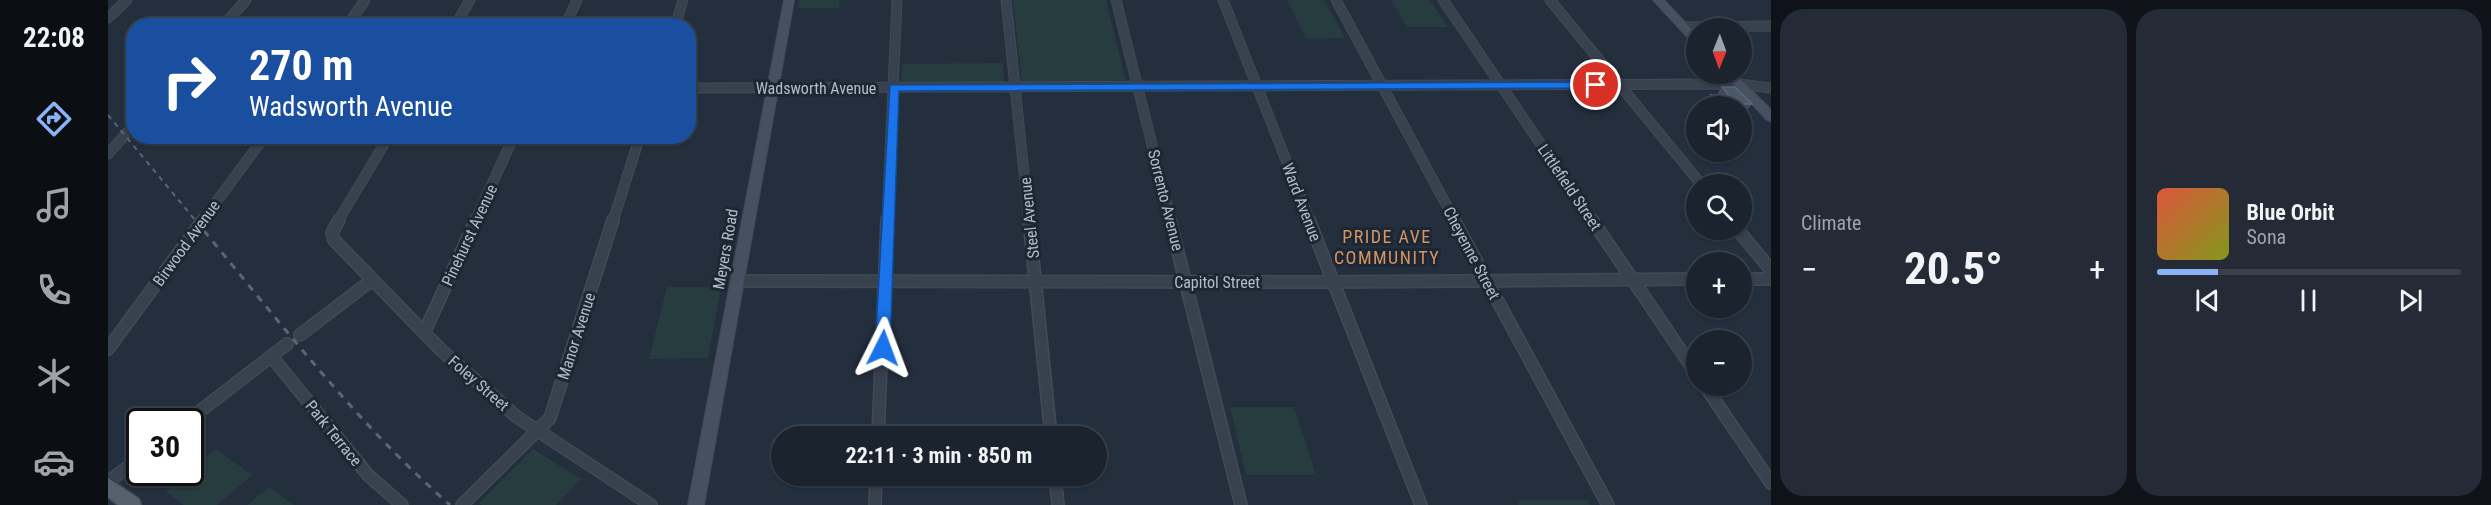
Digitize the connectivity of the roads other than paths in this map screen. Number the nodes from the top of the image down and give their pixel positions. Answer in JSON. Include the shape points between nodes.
{"nodes":[{"id":1,"x":127,"y":0,"type":"edge"},
{"id":2,"x":246,"y":0,"type":"edge"},
{"id":3,"x":366,"y":0,"type":"edge"},
{"id":4,"x":470,"y":0,"type":"edge"},
{"id":5,"x":577,"y":0,"type":"edge"},
{"id":6,"x":684,"y":0,"type":"edge"},
{"id":7,"x":789,"y":0,"type":"edge"},
{"id":8,"x":897,"y":0,"type":"edge"},
{"id":9,"x":1006,"y":0,"type":"edge"},
{"id":10,"x":1116,"y":0,"type":"edge"},
{"id":11,"x":1223,"y":0,"type":"edge"},
{"id":12,"x":1336,"y":0,"type":"edge"},
{"id":13,"x":1443,"y":0,"type":"edge"},
{"id":14,"x":1550,"y":0,"type":"edge"},
{"id":15,"x":1658,"y":0,"type":"edge"},
{"id":16,"x":108,"y":18,"type":"edge"},
{"id":17,"x":230,"y":18,"type":"edge"},
{"id":18,"x":353,"y":18,"type":"edge"},
{"id":19,"x":460,"y":18,"type":"edge"},
{"id":20,"x":569,"y":18,"type":"edge"},
{"id":21,"x":678,"y":18,"type":"edge"},
{"id":22,"x":1771,"y":26,"type":"edge"},
{"id":23,"x":1684,"y":27,"type":"joint"},
{"id":24,"x":1739,"y":84,"type":"junction"},
{"id":25,"x":1620,"y":85,"type":"junction"},
{"id":26,"x":1501,"y":86,"type":"junction"},
{"id":27,"x":773,"y":87,"type":"junction"},
{"id":28,"x":894,"y":87,"type":"junction"},
{"id":29,"x":1016,"y":87,"type":"junction"},
{"id":30,"x":1138,"y":87,"type":"junction"},
{"id":31,"x":1257,"y":87,"type":"junction"},
{"id":32,"x":1382,"y":87,"type":"junction"},
{"id":33,"x":696,"y":88,"type":"edge"},
{"id":34,"x":1771,"y":88,"type":"edge"},
{"id":35,"x":1771,"y":117,"type":"edge"},
{"id":36,"x":126,"y":134,"type":"edge"},
{"id":37,"x":259,"y":144,"type":"edge"},
{"id":38,"x":383,"y":144,"type":"edge"},
{"id":39,"x":510,"y":144,"type":"edge"},
{"id":40,"x":637,"y":144,"type":"edge"},
{"id":41,"x":108,"y":154,"type":"edge"},
{"id":42,"x":1693,"y":174,"type":"edge"},
{"id":43,"x":1746,"y":240,"type":"edge"},
{"id":44,"x":1771,"y":270,"type":"edge"},
{"id":45,"x":1686,"y":279,"type":"edge"},
{"id":46,"x":1752,"y":279,"type":"edge"},
{"id":47,"x":1771,"y":279,"type":"edge"},
{"id":48,"x":372,"y":280,"type":"junction"},
{"id":49,"x":1633,"y":280,"type":"junction"},
{"id":50,"x":738,"y":281,"type":"junction"},
{"id":51,"x":1487,"y":281,"type":"junction"},
{"id":52,"x":886,"y":282,"type":"junction"},
{"id":53,"x":1036,"y":282,"type":"junction"},
{"id":54,"x":1186,"y":282,"type":"junction"},
{"id":55,"x":1333,"y":282,"type":"junction"},
{"id":56,"x":424,"y":333,"type":"junction"},
{"id":57,"x":300,"y":334,"type":"dead end"},
{"id":58,"x":287,"y":344,"type":"dead end"},
{"id":59,"x":108,"y":349,"type":"edge"},
{"id":60,"x":272,"y":356,"type":"junction"},
{"id":61,"x":1686,"y":358,"type":"edge"},
{"id":62,"x":1712,"y":396,"type":"edge"},
{"id":63,"x":204,"y":408,"type":"edge"},
{"id":64,"x":879,"y":426,"type":"edge"},
{"id":65,"x":1050,"y":426,"type":"edge"},
{"id":66,"x":539,"y":431,"type":"junction"},
{"id":67,"x":126,"y":469,"type":"edge"},
{"id":68,"x":1771,"y":483,"type":"edge"},
{"id":69,"x":108,"y":484,"type":"edge"},
{"id":70,"x":876,"y":486,"type":"edge"},
{"id":71,"x":1056,"y":486,"type":"edge"},
{"id":72,"x":132,"y":505,"type":"edge"},
{"id":73,"x":402,"y":505,"type":"edge"},
{"id":74,"x":462,"y":505,"type":"edge"},
{"id":75,"x":651,"y":505,"type":"edge"},
{"id":76,"x":696,"y":505,"type":"edge"},
{"id":77,"x":875,"y":505,"type":"edge"},
{"id":78,"x":1058,"y":505,"type":"edge"},
{"id":79,"x":1241,"y":505,"type":"edge"},
{"id":80,"x":1420,"y":505,"type":"edge"},
{"id":81,"x":1608,"y":505,"type":"edge"}],
"edges":[{"from":1,"to":16,"type":"street"},
{"from":2,"to":17,"type":"street"},
{"from":3,"to":18,"type":"street"},
{"from":4,"to":19,"type":"street"},
{"from":5,"to":20,"type":"street"},
{"from":6,"to":21,"type":"street"},
{"from":7,"to":27,"type":"street","name":"Meyers Road"},
{"from":8,"to":28,"type":"street"},
{"from":9,"to":29,"type":"street","name":"Steel Avenue"},
{"from":10,"to":30,"type":"street","name":"Sorrento Avenue"},
{"from":11,"to":31,"type":"street","name":"Ward Avenue"},
{"from":12,"to":32,"type":"street","name":"Cheyenne Street"},
{"from":13,"to":26,"type":"street","name":"Littlefield Street"},
{"from":14,"to":25,"type":"street"},
{"from":15,"to":23,"type":"street"},
{"from":22,"to":23,"type":"street"},
{"from":24,"to":25,"type":"street"},
{"from":24,"to":34,"type":"street"},
{"from":24,"to":35,"type":"street"},
{"from":25,"to":26,"type":"street"},
{"from":25,"to":42,"type":"street"},
{"from":26,"to":32,"type":"street"},
{"from":26,"to":49,"type":"street","name":"Littlefield Street"},
{"from":27,"to":28,"type":"street","name":"Wadsworth Avenue"},
{"from":27,"to":33,"type":"street","name":"Wadsworth Avenue"},
{"from":27,"to":50,"type":"street","name":"Meyers Road"},
{"from":28,"to":29,"type":"street","name":"Wadsworth Avenue"},
{"from":28,"to":52,"type":"street"},
{"from":29,"to":30,"type":"street","name":"Wadsworth Avenue"},
{"from":29,"to":53,"type":"street","name":"Steel Avenue"},
{"from":30,"to":31,"type":"street"},
{"from":30,"to":54,"type":"street","name":"Sorrento Avenue"},
{"from":31,"to":32,"type":"street"},
{"from":31,"to":55,"type":"street","name":"Ward Avenue"},
{"from":32,"to":51,"type":"street","name":"Cheyenne Street"},
{"from":36,"to":41,"type":"street"},
{"from":37,"to":59,"type":"street","name":"Birwood Avenue"},
{"from":38,"to":48,"type":"street","name":"Foley Street","via":[[332,233],[334,240]]},
{"from":39,"to":56,"type":"street","name":"Pinehurst Avenue"},
{"from":40,"to":66,"type":"street","name":"Manor Avenue","via":[[550,418]]},
{"from":43,"to":44,"type":"street"},
{"from":45,"to":49,"type":"street","name":"Capitol Street"},
{"from":46,"to":47,"type":"street"},
{"from":48,"to":56,"type":"street","name":"Foley Street"},
{"from":48,"to":57,"type":"street"},
{"from":49,"to":51,"type":"street","name":"Capitol Street"},
{"from":49,"to":61,"type":"street","name":"Littlefield Street"},
{"from":50,"to":52,"type":"street","name":"Capitol Street"},
{"from":50,"to":76,"type":"street","name":"Meyers Road"},
{"from":51,"to":55,"type":"street","name":"Capitol Street"},
{"from":51,"to":81,"type":"street","name":"Cheyenne Street"},
{"from":52,"to":53,"type":"street","name":"Capitol Street"},
{"from":52,"to":64,"type":"street"},
{"from":53,"to":54,"type":"street","name":"Capitol Street"},
{"from":53,"to":65,"type":"street","name":"Steel Avenue"},
{"from":54,"to":55,"type":"street","name":"Capitol Street"},
{"from":54,"to":79,"type":"street","name":"Sorrento Avenue"},
{"from":55,"to":80,"type":"street","name":"Ward Avenue"},
{"from":56,"to":66,"type":"street","name":"Foley Street","via":[[517,417]]},
{"from":58,"to":60,"type":"street"},
{"from":60,"to":63,"type":"street"},
{"from":60,"to":73,"type":"street","name":"Park Terrace","via":[[368,475]]},
{"from":62,"to":68,"type":"street"},
{"from":66,"to":74,"type":"street","name":"Manor Avenue"},
{"from":66,"to":75,"type":"street","name":"Foley Street"},
{"from":67,"to":69,"type":"street"},
{"from":69,"to":72,"type":"main road"},
{"from":70,"to":77,"type":"street"},
{"from":71,"to":78,"type":"street"}]}
